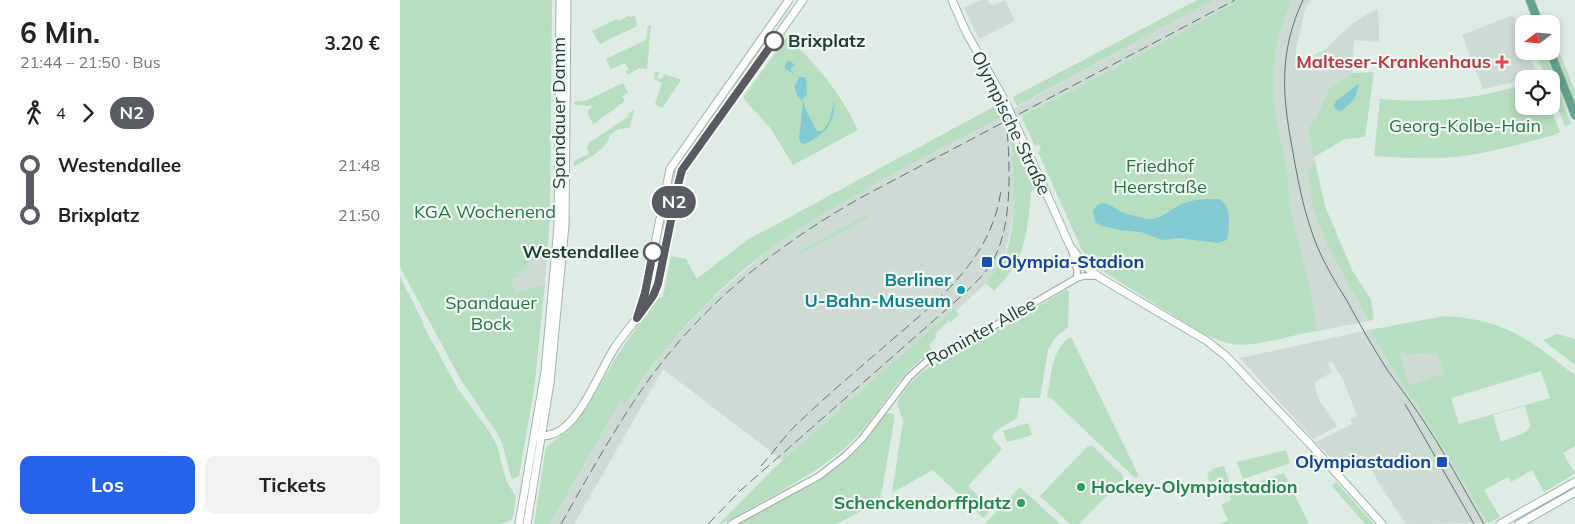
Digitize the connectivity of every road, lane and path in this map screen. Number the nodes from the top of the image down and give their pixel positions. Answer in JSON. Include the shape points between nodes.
{"nodes":[{"id":1,"x":560,"y":0,"type":"edge"},
{"id":2,"x":567,"y":0,"type":"edge"},
{"id":3,"x":789,"y":0,"type":"edge"},
{"id":4,"x":803,"y":0,"type":"edge"},
{"id":5,"x":952,"y":0,"type":"edge"},
{"id":6,"x":1530,"y":0,"type":"edge"},
{"id":7,"x":1536,"y":15,"type":"edge"},
{"id":8,"x":1554,"y":60,"type":"edge"},
{"id":9,"x":1575,"y":115,"type":"edge"},
{"id":10,"x":1070,"y":246,"type":"junction"},
{"id":11,"x":1099,"y":277,"type":"junction"},
{"id":12,"x":1077,"y":278,"type":"junction"},
{"id":13,"x":637,"y":318,"type":"junction"},
{"id":14,"x":538,"y":436,"type":"junction"},
{"id":15,"x":1573,"y":483,"type":"edge"},
{"id":16,"x":1575,"y":492,"type":"edge"},
{"id":17,"x":519,"y":524,"type":"edge"},
{"id":18,"x":527,"y":524,"type":"edge"},
{"id":19,"x":731,"y":524,"type":"edge"},
{"id":20,"x":1382,"y":524,"type":"edge"},
{"id":21,"x":1500,"y":524,"type":"edge"},
{"id":22,"x":1519,"y":524,"type":"edge"}],
"edges":[{"from":1,"to":14,"type":"main road","name":"Spandauer Damm","via":[[558,226]]},
{"from":2,"to":14,"type":"main road","name":"Spandauer Damm","via":[[565,225],[552,369]]},
{"from":3,"to":13,"type":"main road","via":[[670,169]]},
{"from":4,"to":13,"type":"main road","via":[[682,170],[658,284]]},
{"from":5,"to":10,"type":"main road","name":"Olympische Straße","bridge":true,"via":[[1005,101]]},
{"from":6,"to":7,"type":"main road"},
{"from":8,"to":9,"type":"main road"},
{"from":10,"to":11,"type":"main road","name":"Olympische Straße","via":[[1086,267]]},
{"from":10,"to":12,"type":"street","name":"Olympische Straße"},
{"from":11,"to":12,"type":"street"},
{"from":11,"to":20,"type":"main road","name":"Olympische Straße","via":[[1226,356]]},
{"from":12,"to":19,"type":"street","name":"Rominter Allee","via":[[919,367],[845,456],[823,473]]},
{"from":13,"to":14,"type":"main road","via":[[570,422],[555,434]]},
{"from":14,"to":17,"type":"main road","name":"Spandauer Damm"},
{"from":14,"to":18,"type":"main road","name":"Spandauer Damm"},
{"from":15,"to":16,"type":"main road"},
{"from":15,"to":21,"type":"main road"},
{"from":16,"to":22,"type":"main road"}]}
